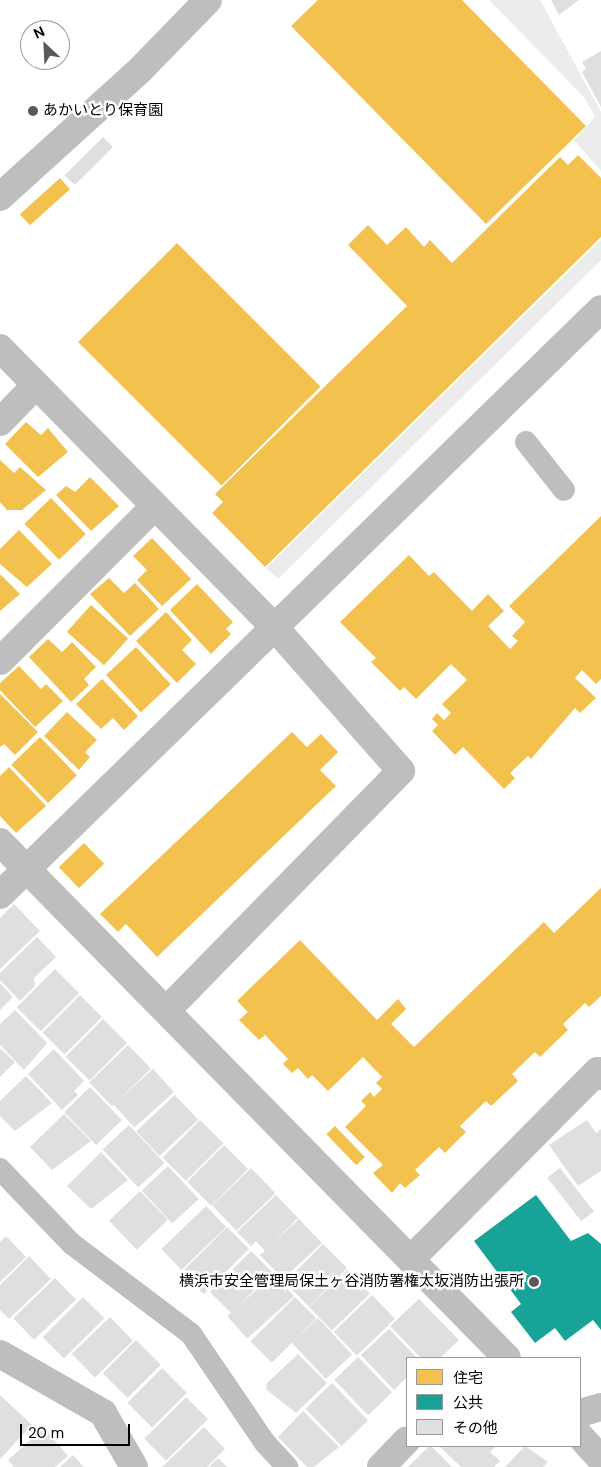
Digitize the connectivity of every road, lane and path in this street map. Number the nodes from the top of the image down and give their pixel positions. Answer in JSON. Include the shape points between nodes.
{"nodes":[{"id":1,"x":208,"y":0,"type":"edge"},
{"id":2,"x":0,"y":197,"type":"edge"},
{"id":3,"x":601,"y":309,"type":"edge"},
{"id":4,"x":0,"y":348,"type":"edge"},
{"id":5,"x":36,"y":385,"type":"junction"},
{"id":6,"x":0,"y":422,"type":"edge"},
{"id":7,"x":526,"y":442,"type":"dead end"},
{"id":8,"x":564,"y":490,"type":"dead end"},
{"id":9,"x":155,"y":506,"type":"junction"},
{"id":10,"x":276,"y":629,"type":"junction"},
{"id":11,"x":0,"y":661,"type":"edge"},
{"id":12,"x":0,"y":842,"type":"edge"},
{"id":13,"x":27,"y":870,"type":"junction"},
{"id":14,"x":0,"y":895,"type":"edge"},
{"id":15,"x":168,"y":1009,"type":"junction"},
{"id":16,"x":601,"y":1076,"type":"edge"},
{"id":17,"x":0,"y":1169,"type":"edge"},
{"id":18,"x":411,"y":1259,"type":"junction"},
{"id":19,"x":0,"y":1354,"type":"edge"},
{"id":20,"x":497,"y":1355,"type":"edge"},
{"id":21,"x":601,"y":1407,"type":"edge"},
{"id":22,"x":581,"y":1414,"type":"edge"},
{"id":23,"x":581,"y":1437,"type":"edge"},
{"id":24,"x":406,"y":1441,"type":"edge"},
{"id":25,"x":601,"y":1459,"type":"edge"},
{"id":26,"x":134,"y":1467,"type":"edge"},
{"id":27,"x":287,"y":1467,"type":"edge"},
{"id":28,"x":381,"y":1467,"type":"edge"}],
"edges":[{"from":1,"to":2,"type":"street","via":[[141,69]]},
{"from":3,"to":10,"type":"street"},
{"from":4,"to":5,"type":"street"},
{"from":5,"to":6,"type":"street"},
{"from":5,"to":9,"type":"street"},
{"from":7,"to":8,"type":"lane"},
{"from":9,"to":10,"type":"street"},
{"from":9,"to":11,"type":"street"},
{"from":10,"to":13,"type":"street"},
{"from":10,"to":15,"type":"street","via":[[401,771]]},
{"from":12,"to":13,"type":"street"},
{"from":13,"to":14,"type":"street"},
{"from":13,"to":15,"type":"street"},
{"from":15,"to":18,"type":"street"},
{"from":16,"to":18,"type":"street","via":[[598,1072]]},
{"from":17,"to":27,"type":"lane","via":[[72,1244],[191,1334],[265,1443]]},
{"from":18,"to":20,"type":"street"},
{"from":19,"to":26,"type":"street","via":[[103,1413]]},
{"from":21,"to":22,"type":"street"},
{"from":23,"to":25,"type":"street"},
{"from":24,"to":28,"type":"street"}]}
